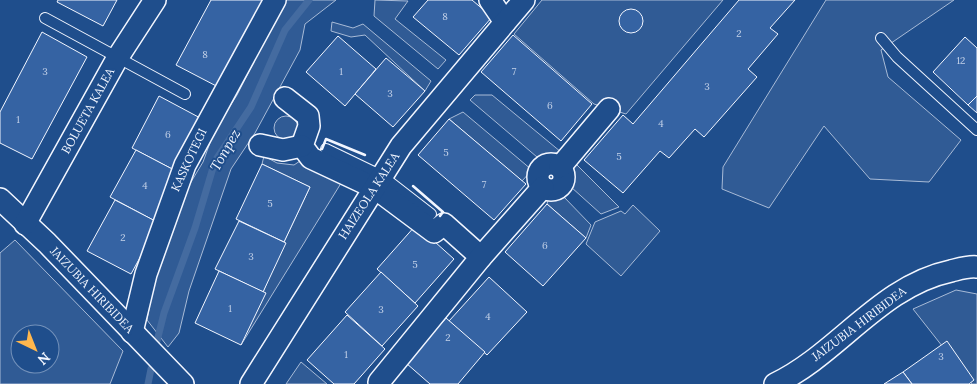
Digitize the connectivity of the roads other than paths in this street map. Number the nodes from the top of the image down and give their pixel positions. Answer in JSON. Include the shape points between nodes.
{"nodes":[{"id":1,"x":155,"y":0,"type":"edge"},
{"id":2,"x":275,"y":0,"type":"edge"},
{"id":3,"x":490,"y":0,"type":"edge"},
{"id":4,"x":524,"y":0,"type":"edge"},
{"id":5,"x":45,"y":18,"type":"dead end"},
{"id":6,"x":506,"y":22,"type":"junction"},
{"id":7,"x":880,"y":38,"type":"dead end"},
{"id":8,"x":118,"y":57,"type":"junction"},
{"id":9,"x":185,"y":94,"type":"dead end"},
{"id":10,"x":285,"y":98,"type":"dead end"},
{"id":11,"x":609,"y":109,"type":"dead end"},
{"id":12,"x":977,"y":130,"type":"edge"},
{"id":13,"x":260,"y":146,"type":"dead end"},
{"id":14,"x":302,"y":146,"type":"junction"},
{"id":15,"x":326,"y":149,"type":"dead end"},
{"id":16,"x":378,"y":182,"type":"junction"},
{"id":17,"x":0,"y":199,"type":"edge"},
{"id":18,"x":431,"y":214,"type":"dead end"},
{"id":19,"x":25,"y":224,"type":"junction"},
{"id":20,"x":481,"y":257,"type":"junction"},
{"id":21,"x":977,"y":267,"type":"edge"},
{"id":22,"x":132,"y":332,"type":"junction"},
{"id":23,"x":379,"y":382,"type":"dead end"},
{"id":24,"x":182,"y":384,"type":"edge"},
{"id":25,"x":250,"y":384,"type":"edge"},
{"id":26,"x":775,"y":384,"type":"edge"}],
"edges":[{"from":1,"to":8,"type":"street","name":"BOLUETA KALEA"},
{"from":2,"to":22,"type":"street","name":"KASKOTEGI","via":[[185,165],[146,274]]},
{"from":3,"to":6,"type":"street"},
{"from":4,"to":6,"type":"street","name":"HAIZEOLA KALEA"},
{"from":5,"to":8,"type":"lane"},
{"from":6,"to":16,"type":"street","name":"HAIZEOLA KALEA","via":[[413,131]]},
{"from":7,"to":12,"type":"lane"},
{"from":8,"to":9,"type":"lane"},
{"from":8,"to":19,"type":"street","name":"BOLUETA KALEA"},
{"from":10,"to":14,"type":"street","via":[[308,116],[310,126]]},
{"from":11,"to":20,"type":"street","via":[[560,167],[564,176],[561,186],[552,190],[543,187]]},
{"from":13,"to":14,"type":"street","via":[[284,150]]},
{"from":14,"to":16,"type":"street","via":[[312,158]]},
{"from":15,"to":16,"type":"lane"},
{"from":16,"to":18,"type":"lane"},
{"from":16,"to":20,"type":"street","via":[[434,232],[444,224]]},
{"from":16,"to":25,"type":"street","name":"HAIZEOLA KALEA"},
{"from":17,"to":19,"type":"street","name":"JAIZUBIA HIRIBIDEA"},
{"from":19,"to":22,"type":"street","name":"JAIZUBIA HIRIBIDEA"},
{"from":20,"to":23,"type":"street"},
{"from":21,"to":26,"type":"street","name":"JAIZUBIA HIRIBIDEA","via":[[937,274],[901,290]]},
{"from":22,"to":24,"type":"street","name":"JAIZUBIA HIRIBIDEA"}]}
